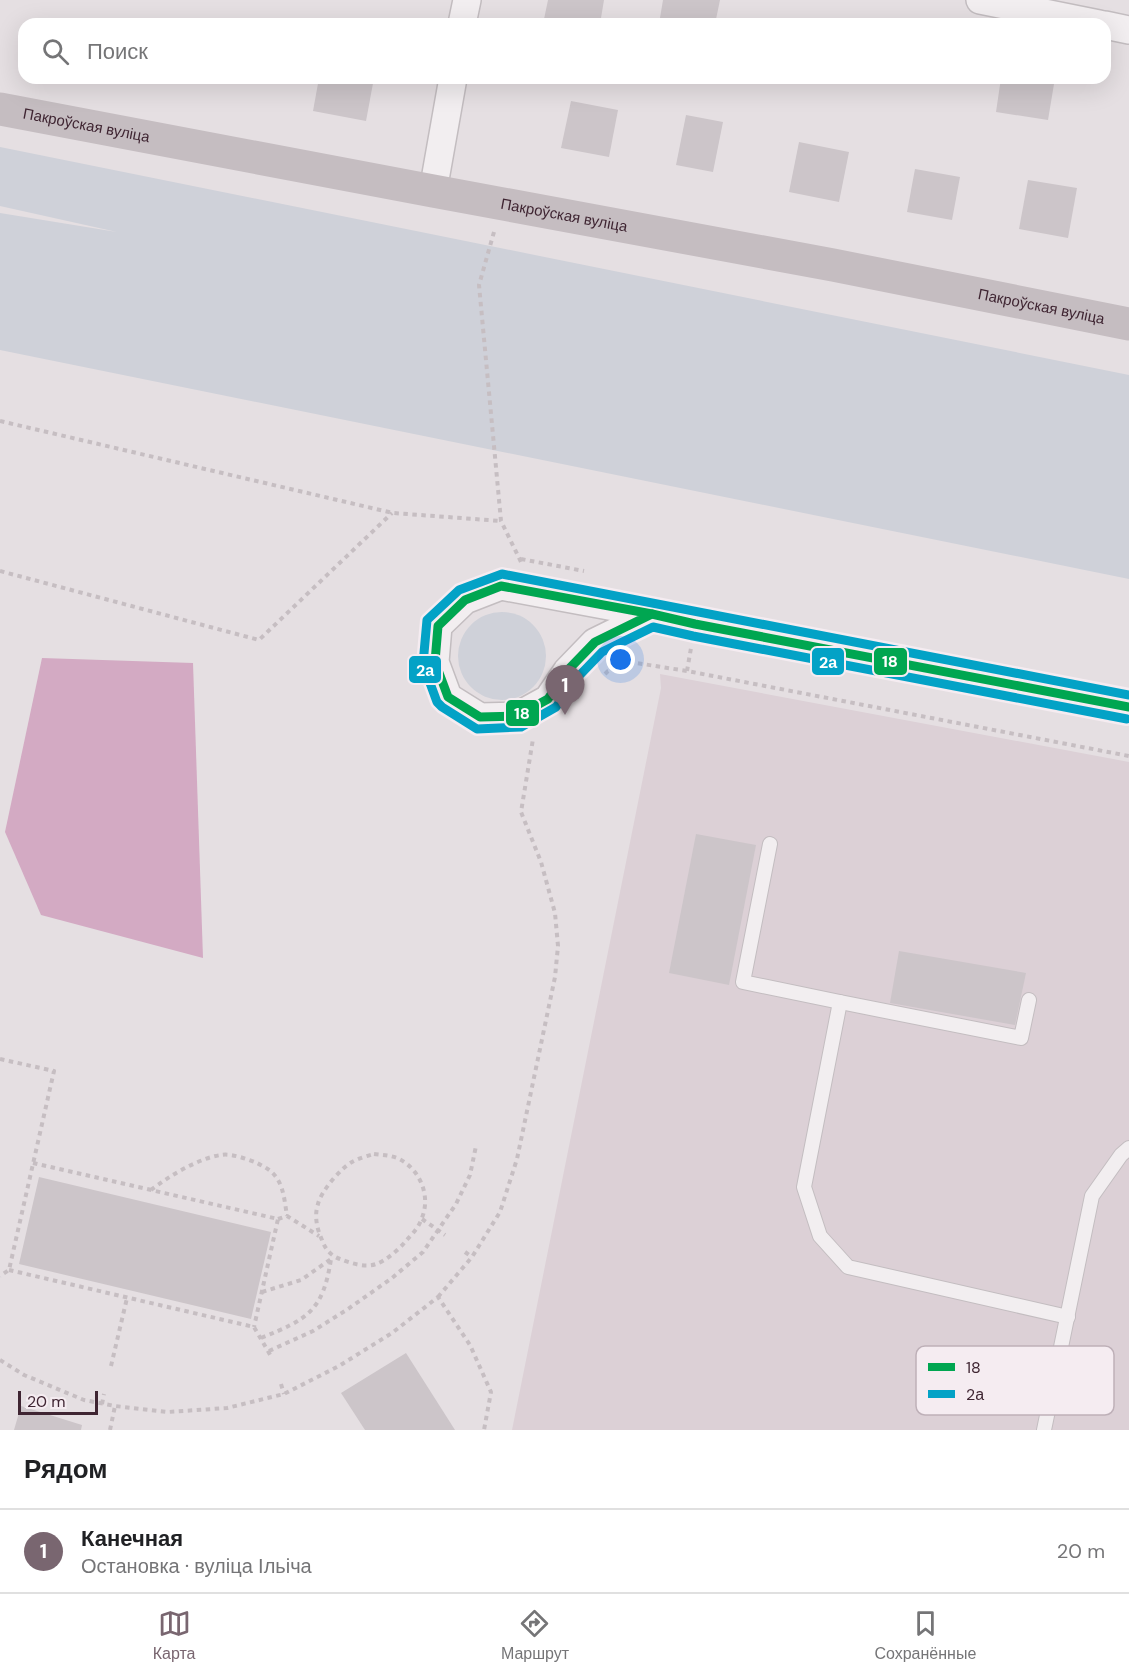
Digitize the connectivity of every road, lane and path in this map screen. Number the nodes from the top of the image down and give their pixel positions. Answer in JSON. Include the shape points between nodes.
{"nodes":[{"id":1,"x":467,"y":0,"type":"edge"},
{"id":2,"x":980,"y":0,"type":"edge"},
{"id":3,"x":463,"y":18,"type":"edge"},
{"id":4,"x":1069,"y":18,"type":"edge"},
{"id":5,"x":1111,"y":26,"type":"edge"},
{"id":6,"x":1129,"y":30,"type":"edge"},
{"id":7,"x":452,"y":84,"type":"edge"},
{"id":8,"x":0,"y":109,"type":"edge"},
{"id":9,"x":433,"y":191,"type":"junction"},
{"id":10,"x":501,"y":204,"type":"junction"},
{"id":11,"x":1129,"y":324,"type":"edge"},
{"id":12,"x":0,"y":421,"type":"edge"},
{"id":13,"x":393,"y":513,"type":"junction"},
{"id":14,"x":501,"y":520,"type":"junction"},
{"id":15,"x":0,"y":571,"type":"edge"},
{"id":16,"x":533,"y":593,"type":"junction"},
{"id":17,"x":652,"y":614,"type":"junction"},
{"id":18,"x":692,"y":643,"type":"dead end"},
{"id":19,"x":608,"y":671,"type":"dead end"},
{"id":20,"x":687,"y":671,"type":"junction"},
{"id":21,"x":1129,"y":707,"type":"edge"},
{"id":22,"x":533,"y":737,"type":"dead end"},
{"id":23,"x":1129,"y":756,"type":"edge"},
{"id":24,"x":770,"y":844,"type":"dead end"},
{"id":25,"x":1029,"y":1000,"type":"dead end"},
{"id":26,"x":840,"y":1002,"type":"junction"},
{"id":27,"x":0,"y":1059,"type":"edge"},
{"id":28,"x":476,"y":1146,"type":"dead end"},
{"id":29,"x":1129,"y":1148,"type":"edge"},
{"id":30,"x":33,"y":1163,"type":"junction"},
{"id":31,"x":152,"y":1190,"type":"junction"},
{"id":32,"x":287,"y":1216,"type":"junction"},
{"id":33,"x":278,"y":1219,"type":"junction"},
{"id":34,"x":422,"y":1219,"type":"junction"},
{"id":35,"x":438,"y":1229,"type":"junction"},
{"id":36,"x":445,"y":1235,"type":"dead end"},
{"id":37,"x":320,"y":1236,"type":"junction"},
{"id":38,"x":465,"y":1252,"type":"dead end"},
{"id":39,"x":472,"y":1257,"type":"junction"},
{"id":40,"x":332,"y":1258,"type":"junction"},
{"id":41,"x":9,"y":1270,"type":"junction"},
{"id":42,"x":0,"y":1276,"type":"edge"},
{"id":43,"x":262,"y":1292,"type":"junction"},
{"id":44,"x":438,"y":1297,"type":"junction"},
{"id":45,"x":127,"y":1298,"type":"junction"},
{"id":46,"x":1068,"y":1317,"type":"junction"},
{"id":47,"x":254,"y":1327,"type":"junction"},
{"id":48,"x":261,"y":1338,"type":"junction"},
{"id":49,"x":1062,"y":1346,"type":"edge"},
{"id":50,"x":269,"y":1351,"type":"junction"},
{"id":51,"x":272,"y":1358,"type":"dead end"},
{"id":52,"x":0,"y":1360,"type":"edge"},
{"id":53,"x":111,"y":1365,"type":"dead end"},
{"id":54,"x":281,"y":1384,"type":"dead end"},
{"id":55,"x":104,"y":1394,"type":"dead end"},
{"id":56,"x":284,"y":1394,"type":"junction"},
{"id":57,"x":102,"y":1404,"type":"junction"},
{"id":58,"x":115,"y":1406,"type":"junction"},
{"id":59,"x":1047,"y":1415,"type":"edge"},
{"id":60,"x":110,"y":1430,"type":"edge"},
{"id":61,"x":484,"y":1430,"type":"edge"},
{"id":62,"x":1044,"y":1430,"type":"edge"}],
"edges":[{"from":1,"to":3,"type":"street"},
{"from":2,"to":4,"type":"street"},
{"from":5,"to":6,"type":"street"},
{"from":7,"to":9,"type":"street"},
{"from":8,"to":9,"type":"street","name":"Пакроўская вуліца"},
{"from":9,"to":10,"type":"street","name":"Пакроўская вуліца"},
{"from":10,"to":11,"type":"street","name":"Пакроўская вуліца"},
{"from":10,"to":14,"type":"path","via":[[479,285]]},
{"from":12,"to":13,"type":"path"},
{"from":13,"to":14,"type":"path"},
{"from":13,"to":15,"type":"path","via":[[259,640]]},
{"from":14,"to":16,"type":"path"},
{"from":16,"to":17,"type":"street"},
{"from":16,"to":17,"type":"street","via":[[501,586],[465,600],[438,626],[435,662],[448,697],[480,717],[517,716],[548,699],[595,642]]},
{"from":17,"to":21,"type":"street"},
{"from":18,"to":20,"type":"path"},
{"from":19,"to":20,"type":"path","via":[[630,662]]},
{"from":20,"to":23,"type":"path"},
{"from":22,"to":39,"type":"path","via":[[521,812],[541,862],[555,913],[555,976],[517,1159],[500,1212]]},
{"from":24,"to":26,"type":"lane","via":[[743,982]]},
{"from":25,"to":26,"type":"lane","via":[[1021,1038]]},
{"from":26,"to":46,"type":"lane","via":[[804,1186],[820,1236],[848,1267]]},
{"from":27,"to":30,"type":"path","via":[[54,1071]]},
{"from":28,"to":35,"type":"path","via":[[470,1175]]},
{"from":29,"to":46,"type":"lane","via":[[1092,1196]]},
{"from":30,"to":31,"type":"path"},
{"from":30,"to":41,"type":"path"},
{"from":31,"to":32,"type":"path","via":[[200,1161],[223,1154],[268,1168],[278,1181]]},
{"from":31,"to":33,"type":"path"},
{"from":32,"to":33,"type":"path"},
{"from":32,"to":37,"type":"path"},
{"from":33,"to":43,"type":"path"},
{"from":34,"to":35,"type":"path"},
{"from":34,"to":37,"type":"path","via":[[425,1194],[413,1170],[396,1158],[374,1154],[351,1162],[331,1181],[318,1202]]},
{"from":34,"to":40,"type":"path","via":[[397,1251],[376,1264]]},
{"from":35,"to":36,"type":"path"},
{"from":35,"to":50,"type":"path","via":[[423,1252],[392,1278],[313,1331]]},
{"from":37,"to":40,"type":"path"},
{"from":38,"to":39,"type":"path"},
{"from":39,"to":44,"type":"path"},
{"from":40,"to":43,"type":"path","via":[[301,1280]]},
{"from":40,"to":48,"type":"path","via":[[320,1299],[306,1317]]},
{"from":41,"to":42,"type":"path"},
{"from":41,"to":45,"type":"path"},
{"from":43,"to":47,"type":"path"},
{"from":44,"to":56,"type":"path","via":[[392,1334]]},
{"from":44,"to":61,"type":"path","via":[[470,1344],[491,1392]]},
{"from":45,"to":47,"type":"path"},
{"from":45,"to":53,"type":"path"},
{"from":46,"to":49,"type":"lane"},
{"from":47,"to":48,"type":"path"},
{"from":48,"to":50,"type":"path"},
{"from":50,"to":51,"type":"path"},
{"from":52,"to":57,"type":"path","via":[[24,1375]]},
{"from":54,"to":56,"type":"path"},
{"from":55,"to":57,"type":"path"},
{"from":56,"to":58,"type":"path","via":[[227,1408],[168,1412]]},
{"from":57,"to":58,"type":"path"},
{"from":58,"to":60,"type":"path"},
{"from":59,"to":62,"type":"lane"}]}
